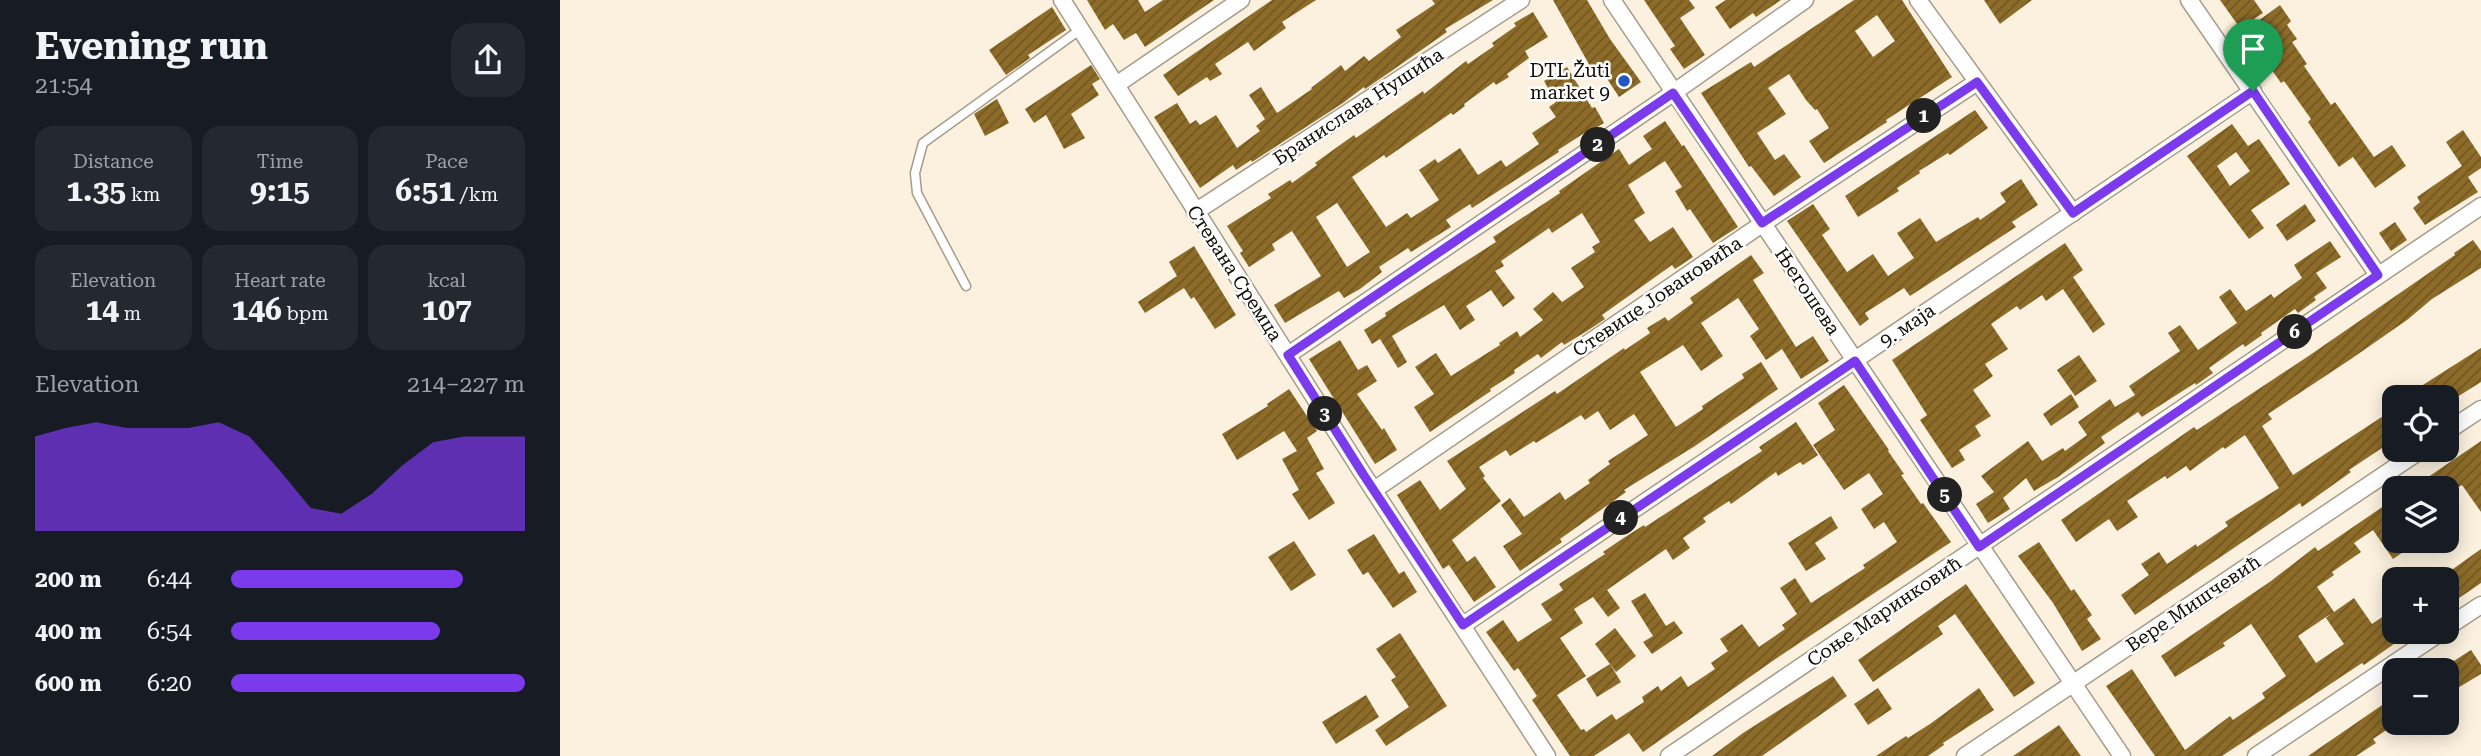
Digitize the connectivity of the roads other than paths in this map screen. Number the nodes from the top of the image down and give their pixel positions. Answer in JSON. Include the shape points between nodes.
{"nodes":[{"id":1,"x":1062,"y":0,"type":"edge"},
{"id":2,"x":1241,"y":0,"type":"edge"},
{"id":3,"x":1521,"y":0,"type":"edge"},
{"id":4,"x":1612,"y":0,"type":"edge"},
{"id":5,"x":1805,"y":0,"type":"edge"},
{"id":6,"x":1918,"y":0,"type":"edge"},
{"id":7,"x":2189,"y":0,"type":"edge"},
{"id":8,"x":1081,"y":29,"type":"junction"},
{"id":9,"x":1977,"y":82,"type":"junction"},
{"id":10,"x":1116,"y":85,"type":"junction"},
{"id":11,"x":2253,"y":91,"type":"junction"},
{"id":12,"x":1673,"y":93,"type":"junction"},
{"id":13,"x":2481,"y":206,"type":"edge"},
{"id":14,"x":1195,"y":212,"type":"junction"},
{"id":15,"x":2073,"y":213,"type":"junction"},
{"id":16,"x":1762,"y":223,"type":"junction"},
{"id":17,"x":2378,"y":275,"type":"junction"},
{"id":18,"x":966,"y":286,"type":"dead end"},
{"id":19,"x":1288,"y":355,"type":"junction"},
{"id":20,"x":1855,"y":361,"type":"junction"},
{"id":21,"x":2481,"y":409,"type":"edge"},
{"id":22,"x":2459,"y":423,"type":"edge"},
{"id":23,"x":2403,"y":462,"type":"edge"},
{"id":24,"x":1374,"y":490,"type":"junction"},
{"id":25,"x":1979,"y":547,"type":"junction"},
{"id":26,"x":2481,"y":605,"type":"edge"},
{"id":27,"x":2459,"y":619,"type":"edge"},
{"id":28,"x":1463,"y":625,"type":"junction"},
{"id":29,"x":2423,"y":644,"type":"edge"},
{"id":30,"x":2072,"y":684,"type":"junction"},
{"id":31,"x":1547,"y":756,"type":"edge"},
{"id":32,"x":1669,"y":756,"type":"edge"},
{"id":33,"x":1965,"y":756,"type":"edge"},
{"id":34,"x":2122,"y":756,"type":"edge"},
{"id":35,"x":2256,"y":756,"type":"edge"}],
"edges":[{"from":1,"to":8,"type":"street","name":"Стевана Сремца"},
{"from":2,"to":10,"type":"street"},
{"from":3,"to":14,"type":"street","name":"Бранислава Нушића"},
{"from":4,"to":12,"type":"street","name":"Његошева"},
{"from":5,"to":12,"type":"street"},
{"from":6,"to":9,"type":"street"},
{"from":7,"to":11,"type":"street"},
{"from":8,"to":10,"type":"street","name":"Стевана Сремца"},
{"from":8,"to":18,"type":"lane","via":[[923,144],[915,173],[917,193]]},
{"from":9,"to":15,"type":"street"},
{"from":9,"to":16,"type":"street","name":"Стевице Јовановића"},
{"from":10,"to":14,"type":"street","name":"Стевана Сремца"},
{"from":11,"to":15,"type":"street","name":"9. маја"},
{"from":11,"to":17,"type":"street"},
{"from":12,"to":16,"type":"street","name":"Његошева"},
{"from":12,"to":19,"type":"street"},
{"from":13,"to":17,"type":"street","name":"Соње Маринковић"},
{"from":14,"to":19,"type":"street","name":"Стевана Сремца"},
{"from":15,"to":20,"type":"street","name":"9. маја"},
{"from":16,"to":20,"type":"street","name":"Његошева"},
{"from":16,"to":24,"type":"street","name":"Стевице Јовановића"},
{"from":17,"to":25,"type":"street","name":"Соње Маринковић"},
{"from":19,"to":24,"type":"street","name":"Стевана Сремца"},
{"from":20,"to":25,"type":"street","name":"Његошева"},
{"from":20,"to":28,"type":"street","name":"9. маја"},
{"from":21,"to":22,"type":"street"},
{"from":23,"to":30,"type":"street","name":"Вере Мишчевић"},
{"from":24,"to":28,"type":"street","name":"Стевана Сремца"},
{"from":25,"to":30,"type":"street","name":"Његошева"},
{"from":25,"to":32,"type":"street","name":"Соње Маринковић"},
{"from":26,"to":27,"type":"street"},
{"from":28,"to":31,"type":"street","name":"Стевана Сремца"},
{"from":29,"to":35,"type":"street"},
{"from":30,"to":33,"type":"street","name":"Вере Мишчевић"},
{"from":30,"to":34,"type":"street","name":"Његошева"}]}
